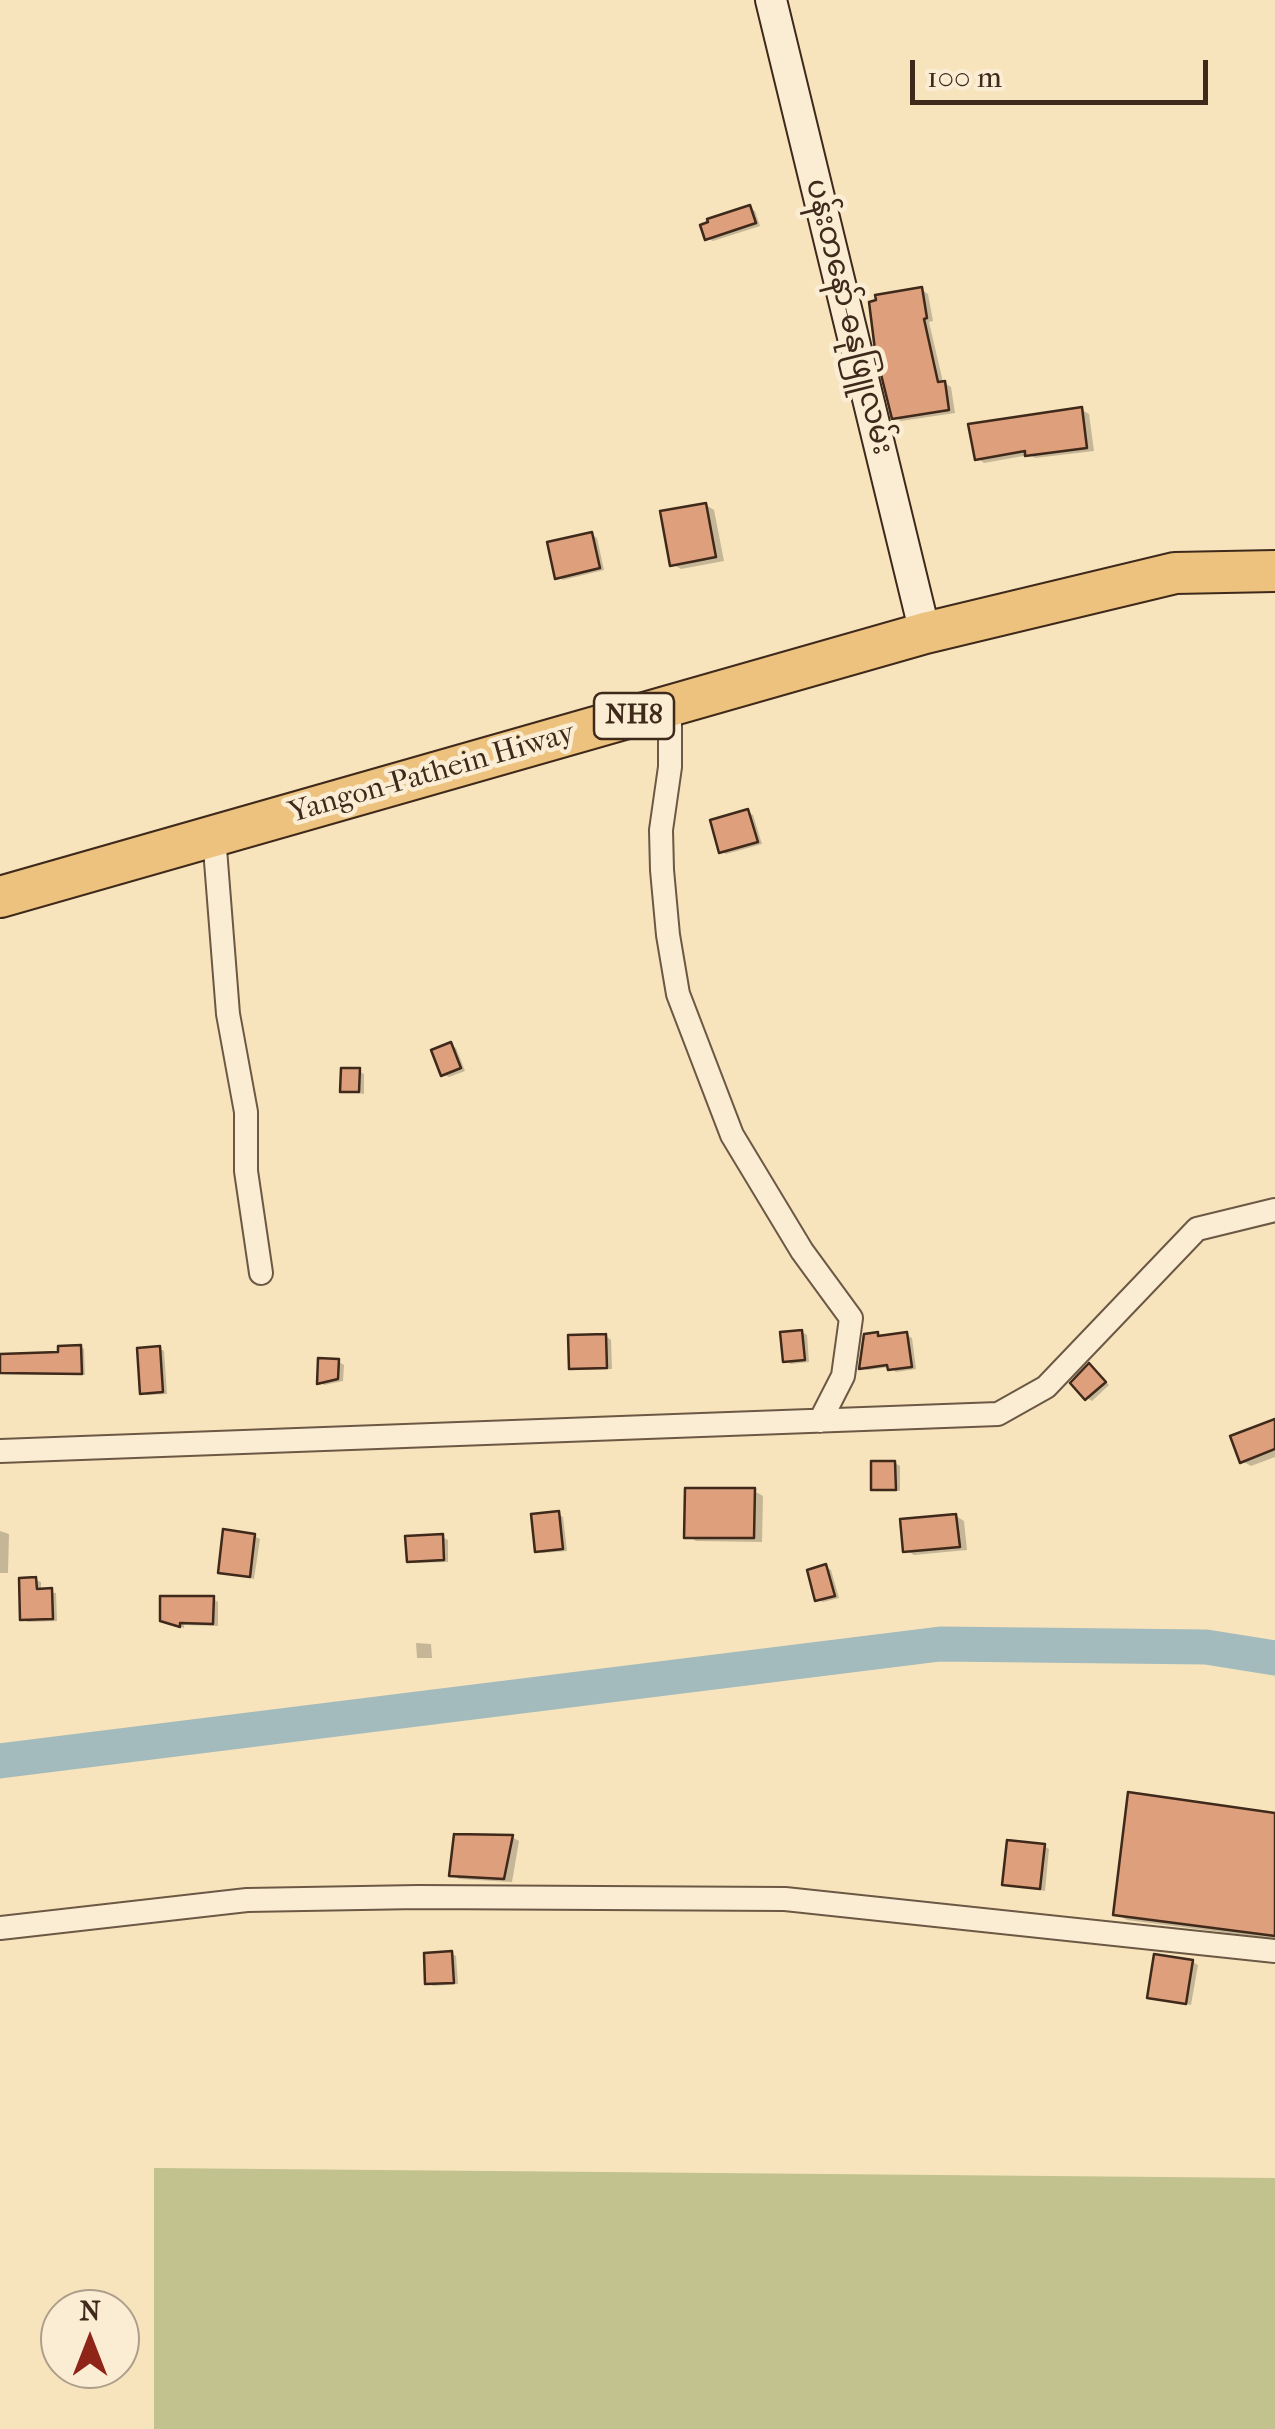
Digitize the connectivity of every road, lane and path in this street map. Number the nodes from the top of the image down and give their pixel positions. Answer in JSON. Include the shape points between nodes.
{"nodes":[{"id":1,"x":770,"y":0,"type":"edge"},
{"id":2,"x":1275,"y":571,"type":"edge"},
{"id":3,"x":924,"y":634,"type":"junction"},
{"id":4,"x":670,"y":706,"type":"junction"},
{"id":5,"x":214,"y":836,"type":"junction"},
{"id":6,"x":0,"y":898,"type":"edge"},
{"id":7,"x":1275,"y":1210,"type":"edge"},
{"id":8,"x":261,"y":1273,"type":"dead end"},
{"id":9,"x":820,"y":1420,"type":"junction"},
{"id":10,"x":0,"y":1451,"type":"edge"},
{"id":11,"x":0,"y":1928,"type":"edge"},
{"id":12,"x":1275,"y":1952,"type":"edge"}],
"edges":[{"from":1,"to":3,"type":"street","name":"ပန်းတနော်-ဓနုဖြူလမ်း"},
{"from":2,"to":3,"type":"highway","name":"Yangon-Pathein Hiway","number":"NH8","via":[[1175,573]]},
{"from":3,"to":4,"type":"highway","name":"Yangon-Pathein Hiway","number":"NH8"},
{"from":4,"to":5,"type":"highway","name":"Yangon-Pathein Hiway","number":"NH8"},
{"from":4,"to":9,"type":"street","via":[[661,830],[678,994],[732,1135],[851,1318],[844,1376]]},
{"from":5,"to":6,"type":"highway","name":"Yangon-Pathein Hiway","number":"NH8"},
{"from":5,"to":8,"type":"street","via":[[228,1014],[246,1112],[246,1171]]},
{"from":7,"to":9,"type":"street","via":[[1196,1229],[1046,1386],[998,1414]]},
{"from":9,"to":10,"type":"street"},
{"from":11,"to":12,"type":"street","via":[[247,1900],[785,1899]]}]}
